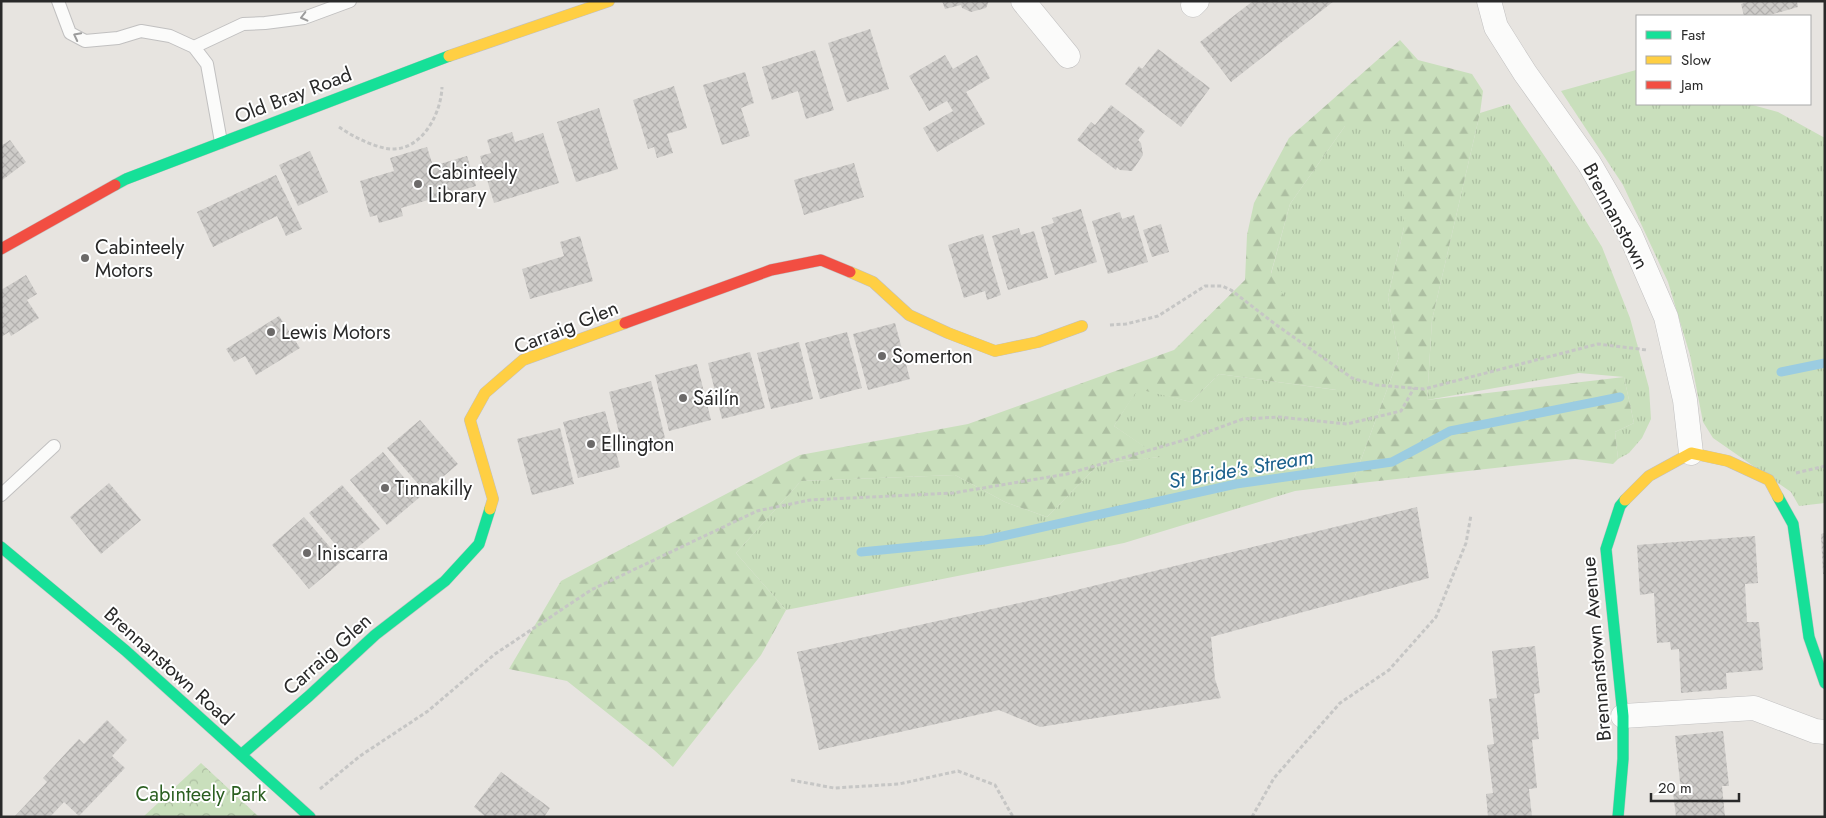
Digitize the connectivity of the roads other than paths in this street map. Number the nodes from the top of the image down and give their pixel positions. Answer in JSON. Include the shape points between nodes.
{"nodes":[{"id":1,"x":58,"y":1,"type":"edge"},
{"id":2,"x":350,"y":1,"type":"edge"},
{"id":3,"x":609,"y":1,"type":"edge"},
{"id":4,"x":1023,"y":1,"type":"edge"},
{"id":5,"x":1489,"y":1,"type":"edge"},
{"id":6,"x":194,"y":47,"type":"junction"},
{"id":7,"x":1068,"y":56,"type":"dead end"},
{"id":8,"x":221,"y":142,"type":"junction"},
{"id":9,"x":1,"y":249,"type":"edge"},
{"id":10,"x":1082,"y":326,"type":"road end"},
{"id":11,"x":54,"y":446,"type":"dead end"},
{"id":12,"x":1691,"y":453,"type":"junction"},
{"id":13,"x":2,"y":492,"type":"edge"},
{"id":14,"x":1,"y":547,"type":"edge"},
{"id":15,"x":1825,"y":683,"type":"edge"},
{"id":16,"x":1623,"y":716,"type":"junction"},
{"id":17,"x":1825,"y":732,"type":"edge"},
{"id":18,"x":241,"y":755,"type":"junction"},
{"id":19,"x":310,"y":817,"type":"edge"},
{"id":20,"x":1618,"y":817,"type":"edge"}],
"edges":[{"from":6,"to":1,"type":"lane","one_way":true,"via":[[170,36],[141,31],[118,38],[85,41],[70,34]]},
{"from":2,"to":6,"type":"lane","one_way":true,"via":[[304,18],[243,24]]},
{"from":3,"to":8,"type":"street","name":"Old Bray Road","via":[[438,60]]},
{"from":4,"to":7,"type":"street"},
{"from":5,"to":12,"type":"street","name":"Brennanstown","via":[[1496,27],[1588,163],[1630,234],[1666,317],[1685,400]]},
{"from":6,"to":8,"type":"lane","via":[[207,64]]},
{"from":8,"to":9,"type":"street","name":"Old Bray Road","via":[[126,179]]},
{"from":10,"to":18,"type":"street","name":"Carraig Glen","via":[[1038,342],[995,351],[909,314],[873,282],[822,260],[771,270],[523,360],[485,393],[470,420],[493,499],[479,544],[445,581],[376,635]]},
{"from":11,"to":13,"type":"lane"},
{"from":12,"to":15,"type":"street","via":[[1728,461],[1769,480],[1793,524],[1809,637]]},
{"from":12,"to":16,"type":"street","name":"Brennanstown Avenue","via":[[1649,476],[1620,506],[1606,548]]},
{"from":14,"to":18,"type":"street","name":"Brennanstown Road","via":[[126,652]]},
{"from":16,"to":17,"type":"street","via":[[1754,708]]},
{"from":16,"to":20,"type":"street","name":"Brennanstown Avenue"},
{"from":18,"to":19,"type":"street","name":"Brennanstown Road"}]}
